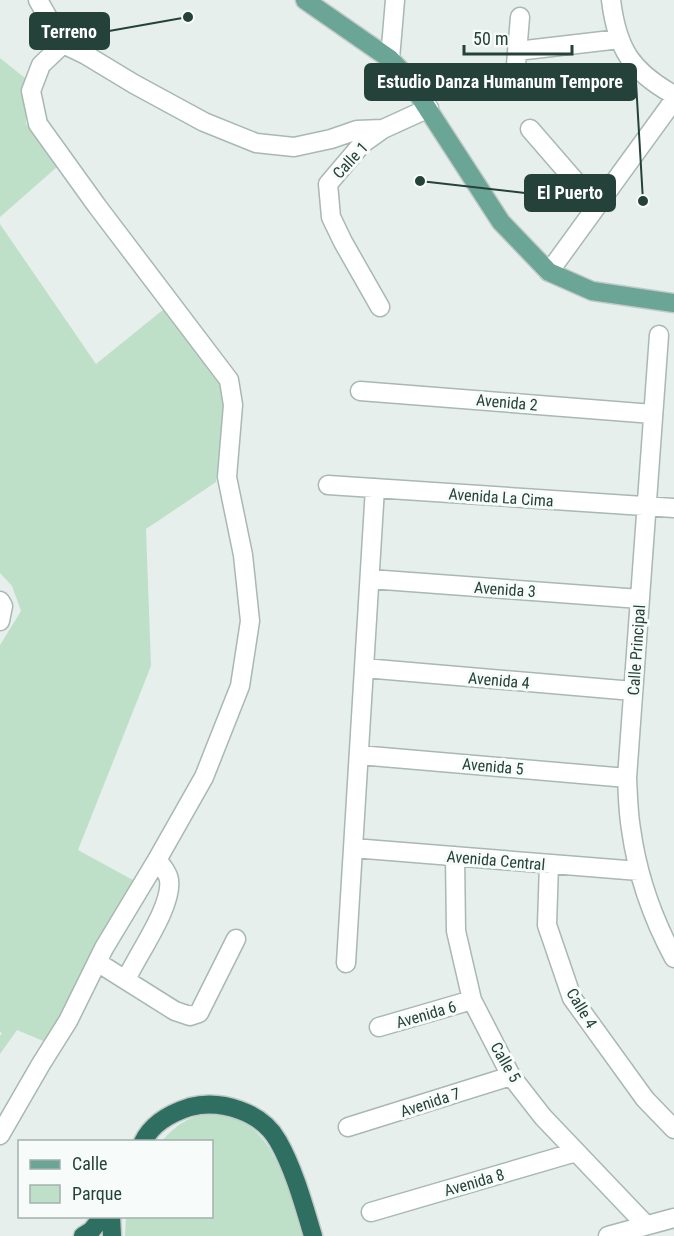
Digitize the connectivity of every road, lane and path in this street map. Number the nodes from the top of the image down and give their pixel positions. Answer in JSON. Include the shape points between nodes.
{"nodes":[{"id":1,"x":38,"y":0,"type":"edge"},
{"id":2,"x":305,"y":0,"type":"edge"},
{"id":3,"x":395,"y":0,"type":"edge"},
{"id":4,"x":611,"y":0,"type":"edge"},
{"id":5,"x":520,"y":17,"type":"dead end"},
{"id":6,"x":620,"y":39,"type":"junction"},
{"id":7,"x":63,"y":44,"type":"junction"},
{"id":8,"x":517,"y":51,"type":"junction"},
{"id":9,"x":390,"y":59,"type":"junction"},
{"id":10,"x":515,"y":77,"type":"dead end"},
{"id":11,"x":674,"y":95,"type":"edge"},
{"id":12,"x":674,"y":100,"type":"edge"},
{"id":13,"x":429,"y":108,"type":"junction"},
{"id":14,"x":383,"y":129,"type":"junction"},
{"id":15,"x":530,"y":129,"type":"dead end"},
{"id":16,"x":598,"y":204,"type":"junction"},
{"id":17,"x":549,"y":272,"type":"junction"},
{"id":18,"x":674,"y":303,"type":"edge"},
{"id":19,"x":380,"y":307,"type":"dead end"},
{"id":20,"x":659,"y":335,"type":"dead end"},
{"id":21,"x":360,"y":391,"type":"dead end"},
{"id":22,"x":654,"y":414,"type":"junction"},
{"id":23,"x":328,"y":485,"type":"dead end"},
{"id":24,"x":375,"y":488,"type":"junction"},
{"id":25,"x":647,"y":508,"type":"junction"},
{"id":26,"x":674,"y":508,"type":"edge"},
{"id":27,"x":370,"y":579,"type":"junction"},
{"id":28,"x":640,"y":599,"type":"junction"},
{"id":29,"x":0,"y":601,"type":"edge"},
{"id":30,"x":0,"y":621,"type":"edge"},
{"id":31,"x":364,"y":668,"type":"junction"},
{"id":32,"x":633,"y":691,"type":"junction"},
{"id":33,"x":359,"y":755,"type":"junction"},
{"id":34,"x":627,"y":778,"type":"junction"},
{"id":35,"x":353,"y":848,"type":"junction"},
{"id":36,"x":455,"y":856,"type":"junction"},
{"id":37,"x":157,"y":860,"type":"junction"},
{"id":38,"x":549,"y":864,"type":"junction"},
{"id":39,"x":639,"y":871,"type":"junction"},
{"id":40,"x":236,"y":939,"type":"dead end"},
{"id":41,"x":674,"y":958,"type":"edge"},
{"id":42,"x":97,"y":962,"type":"junction"},
{"id":43,"x":345,"y":963,"type":"dead end"},
{"id":44,"x":126,"y":980,"type":"junction"},
{"id":45,"x":472,"y":1000,"type":"junction"},
{"id":46,"x":379,"y":1027,"type":"dead end"},
{"id":47,"x":511,"y":1076,"type":"junction"},
{"id":48,"x":348,"y":1127,"type":"dead end"},
{"id":49,"x":674,"y":1129,"type":"edge"},
{"id":50,"x":0,"y":1135,"type":"edge"},
{"id":51,"x":145,"y":1140,"type":"edge"},
{"id":52,"x":576,"y":1152,"type":"junction"},
{"id":53,"x":371,"y":1212,"type":"dead end"},
{"id":54,"x":101,"y":1218,"type":"edge"},
{"id":55,"x":111,"y":1218,"type":"edge"},
{"id":56,"x":674,"y":1218,"type":"edge"},
{"id":57,"x":646,"y":1225,"type":"junction"},
{"id":58,"x":83,"y":1236,"type":"edge"},
{"id":59,"x":112,"y":1236,"type":"edge"},
{"id":60,"x":313,"y":1236,"type":"edge"},
{"id":61,"x":608,"y":1236,"type":"edge"}],
"edges":[{"from":1,"to":7,"type":"street"},
{"from":2,"to":9,"type":"main road"},
{"from":3,"to":9,"type":"street"},
{"from":4,"to":6,"type":"street"},
{"from":5,"to":8,"type":"street"},
{"from":6,"to":8,"type":"street"},
{"from":6,"to":11,"type":"street","via":[[637,70]]},
{"from":7,"to":14,"type":"street","via":[[204,122],[256,143],[294,147],[357,130]]},
{"from":7,"to":37,"type":"street","via":[[41,65],[31,91],[38,124],[214,358],[229,380],[233,405],[227,477],[243,555],[250,621],[240,686],[204,777]]},
{"from":8,"to":10,"type":"street"},
{"from":9,"to":13,"type":"main road"},
{"from":12,"to":16,"type":"street"},
{"from":13,"to":14,"type":"street","name":"Calle 1"},
{"from":13,"to":17,"type":"main road","via":[[501,222]]},
{"from":14,"to":19,"type":"street","name":"Calle 1","via":[[362,144],[328,184],[331,217]]},
{"from":15,"to":16,"type":"street"},
{"from":16,"to":17,"type":"street"},
{"from":17,"to":18,"type":"main road","via":[[592,291]]},
{"from":20,"to":22,"type":"street","name":"Calle Principal"},
{"from":21,"to":22,"type":"street","name":"Avenida 2"},
{"from":22,"to":25,"type":"street","name":"Calle Principal"},
{"from":23,"to":24,"type":"street","name":"Avenida La Cima"},
{"from":24,"to":25,"type":"street","name":"Avenida La Cima"},
{"from":24,"to":27,"type":"street"},
{"from":25,"to":26,"type":"street","name":"Avenida La Cima"},
{"from":25,"to":28,"type":"street","name":"Calle Principal"},
{"from":27,"to":28,"type":"street","name":"Avenida 3"},
{"from":27,"to":31,"type":"street"},
{"from":28,"to":32,"type":"street","name":"Calle Principal"},
{"from":29,"to":30,"type":"street"},
{"from":31,"to":32,"type":"street","name":"Avenida 4"},
{"from":31,"to":33,"type":"street"},
{"from":32,"to":34,"type":"street","name":"Calle Principal"},
{"from":33,"to":34,"type":"street","name":"Avenida 5"},
{"from":33,"to":35,"type":"street"},
{"from":34,"to":39,"type":"street","name":"Calle Principal"},
{"from":35,"to":36,"type":"street","name":"Avenida Central"},
{"from":35,"to":43,"type":"street"},
{"from":36,"to":38,"type":"street","name":"Avenida Central"},
{"from":36,"to":45,"type":"street","name":"Calle 5","via":[[456,932]]},
{"from":37,"to":42,"type":"street"},
{"from":37,"to":44,"type":"street","via":[[170,880],[167,900]]},
{"from":38,"to":39,"type":"street","name":"Avenida Central"},
{"from":38,"to":49,"type":"street","name":"Calle 4","via":[[547,925],[572,998],[645,1099]]},
{"from":39,"to":41,"type":"street","name":"Calle Principal"},
{"from":40,"to":44,"type":"street","via":[[199,1013],[190,1016],[175,1011]]},
{"from":42,"to":44,"type":"street"},
{"from":42,"to":50,"type":"street","via":[[68,1021]]},
{"from":45,"to":46,"type":"street","name":"Avenida 6"},
{"from":45,"to":47,"type":"street","name":"Calle 5"},
{"from":47,"to":48,"type":"street","name":"Avenida 7"},
{"from":47,"to":52,"type":"street","name":"Calle 5"},
{"from":51,"to":60,"type":"highway","via":[[160,1121],[192,1107],[216,1105],[246,1113],[262,1123],[278,1141]]},
{"from":52,"to":53,"type":"street","name":"Avenida 8"},
{"from":52,"to":57,"type":"street","name":"Calle 5"},
{"from":54,"to":58,"type":"highway"},
{"from":55,"to":59,"type":"highway"},
{"from":56,"to":57,"type":"street"},
{"from":57,"to":61,"type":"street"}]}
